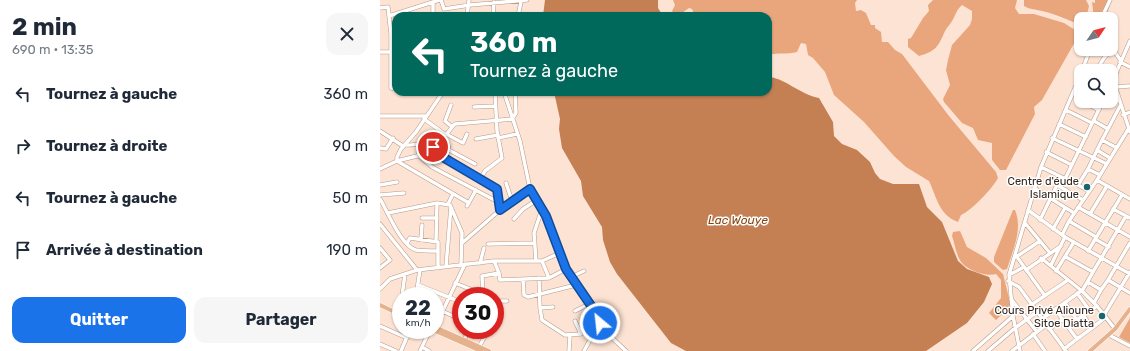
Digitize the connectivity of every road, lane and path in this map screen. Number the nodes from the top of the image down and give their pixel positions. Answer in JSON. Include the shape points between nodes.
{"nodes":[{"id":1,"x":440,"y":0,"type":"edge"},
{"id":2,"x":469,"y":0,"type":"edge"},
{"id":3,"x":527,"y":0,"type":"edge"},
{"id":4,"x":1110,"y":0,"type":"edge"},
{"id":5,"x":433,"y":2,"type":"junction"},
{"id":6,"x":494,"y":2,"type":"junction"},
{"id":7,"x":521,"y":2,"type":"junction"},
{"id":8,"x":470,"y":5,"type":"junction"},
{"id":9,"x":380,"y":8,"type":"edge"},
{"id":10,"x":410,"y":12,"type":"edge"},
{"id":11,"x":433,"y":12,"type":"edge"},
{"id":12,"x":468,"y":12,"type":"edge"},
{"id":13,"x":493,"y":12,"type":"edge"},
{"id":14,"x":519,"y":12,"type":"edge"},
{"id":15,"x":1104,"y":12,"type":"edge"},
{"id":16,"x":389,"y":16,"type":"junction"},
{"id":17,"x":392,"y":16,"type":"edge"},
{"id":18,"x":1130,"y":41,"type":"edge"},
{"id":19,"x":1129,"y":46,"type":"edge"},
{"id":20,"x":380,"y":52,"type":"edge"},
{"id":21,"x":391,"y":52,"type":"junction"},
{"id":22,"x":1117,"y":56,"type":"edge"},
{"id":23,"x":391,"y":62,"type":"joint"},
{"id":24,"x":1121,"y":62,"type":"junction"},
{"id":25,"x":1130,"y":67,"type":"edge"},
{"id":26,"x":1118,"y":72,"type":"edge"},
{"id":27,"x":391,"y":74,"type":"joint"},
{"id":28,"x":1130,"y":86,"type":"edge"},
{"id":29,"x":1118,"y":87,"type":"edge"},
{"id":30,"x":392,"y":88,"type":"edge"},
{"id":31,"x":1074,"y":91,"type":"edge"},
{"id":32,"x":440,"y":96,"type":"edge"},
{"id":33,"x":495,"y":96,"type":"edge"},
{"id":34,"x":505,"y":96,"type":"edge"},
{"id":35,"x":515,"y":96,"type":"edge"},
{"id":36,"x":1072,"y":96,"type":"joint"},
{"id":37,"x":1118,"y":96,"type":"edge"},
{"id":38,"x":1119,"y":101,"type":"joint"},
{"id":39,"x":451,"y":105,"type":"dead end"},
{"id":40,"x":495,"y":106,"type":"junction"},
{"id":41,"x":1120,"y":106,"type":"junction"},
{"id":42,"x":474,"y":107,"type":"dead end"},
{"id":43,"x":1095,"y":108,"type":"edge"},
{"id":44,"x":1066,"y":110,"type":"junction"},
{"id":45,"x":1099,"y":110,"type":"joint"},
{"id":46,"x":1130,"y":112,"type":"edge"},
{"id":47,"x":1124,"y":115,"type":"junction"},
{"id":48,"x":380,"y":116,"type":"edge"},
{"id":49,"x":425,"y":118,"type":"junction"},
{"id":50,"x":512,"y":119,"type":"junction"},
{"id":51,"x":496,"y":120,"type":"junction"},
{"id":52,"x":1093,"y":122,"type":"junction"},
{"id":53,"x":1059,"y":124,"type":"junction"},
{"id":54,"x":452,"y":127,"type":"junction"},
{"id":55,"x":1108,"y":129,"type":"junction"},
{"id":56,"x":1129,"y":130,"type":"edge"},
{"id":57,"x":380,"y":131,"type":"edge"},
{"id":58,"x":467,"y":134,"type":"dead end"},
{"id":59,"x":517,"y":134,"type":"junction"},
{"id":60,"x":446,"y":135,"type":"junction"},
{"id":61,"x":498,"y":137,"type":"junction"},
{"id":62,"x":1086,"y":137,"type":"junction"},
{"id":63,"x":393,"y":138,"type":"junction"},
{"id":64,"x":439,"y":138,"type":"junction"},
{"id":65,"x":1052,"y":138,"type":"junction"},
{"id":66,"x":476,"y":139,"type":"dead end"},
{"id":67,"x":432,"y":140,"type":"junction"},
{"id":68,"x":1102,"y":140,"type":"junction"},
{"id":69,"x":405,"y":145,"type":"junction"},
{"id":70,"x":380,"y":148,"type":"edge"},
{"id":71,"x":1117,"y":148,"type":"junction"},
{"id":72,"x":1097,"y":150,"type":"junction"},
{"id":73,"x":1080,"y":151,"type":"junction"},
{"id":74,"x":434,"y":152,"type":"junction"},
{"id":75,"x":1046,"y":152,"type":"junction"},
{"id":76,"x":418,"y":155,"type":"junction"},
{"id":77,"x":1093,"y":158,"type":"junction"},
{"id":78,"x":1110,"y":158,"type":"junction"},
{"id":79,"x":397,"y":161,"type":"junction"},
{"id":80,"x":475,"y":164,"type":"dead end"},
{"id":81,"x":1107,"y":164,"type":"junction"},
{"id":82,"x":1072,"y":165,"type":"junction"},
{"id":83,"x":1041,"y":168,"type":"junction"},
{"id":84,"x":380,"y":169,"type":"edge"},
{"id":85,"x":1088,"y":169,"type":"junction"},
{"id":86,"x":1100,"y":174,"type":"junction"},
{"id":87,"x":1061,"y":177,"type":"junction"},
{"id":88,"x":1065,"y":179,"type":"junction"},
{"id":89,"x":480,"y":180,"type":"junction"},
{"id":90,"x":1097,"y":180,"type":"junction"},
{"id":91,"x":397,"y":182,"type":"dead end"},
{"id":92,"x":506,"y":184,"type":"dead end"},
{"id":93,"x":380,"y":185,"type":"edge"},
{"id":94,"x":1058,"y":185,"type":"junction"},
{"id":95,"x":1078,"y":185,"type":"junction"},
{"id":96,"x":1106,"y":186,"type":"junction"},
{"id":97,"x":1034,"y":188,"type":"junction"},
{"id":98,"x":530,"y":189,"type":"junction"},
{"id":99,"x":476,"y":190,"type":"junction"},
{"id":100,"x":1089,"y":191,"type":"junction"},
{"id":101,"x":404,"y":193,"type":"dead end"},
{"id":102,"x":453,"y":194,"type":"junction"},
{"id":103,"x":1122,"y":194,"type":"junction"},
{"id":104,"x":380,"y":195,"type":"edge"},
{"id":105,"x":380,"y":199,"type":"edge"},
{"id":106,"x":1052,"y":199,"type":"junction"},
{"id":107,"x":1130,"y":199,"type":"edge"},
{"id":108,"x":537,"y":200,"type":"junction"},
{"id":109,"x":1083,"y":200,"type":"junction"},
{"id":110,"x":512,"y":201,"type":"junction"},
{"id":111,"x":437,"y":203,"type":"junction"},
{"id":112,"x":500,"y":204,"type":"junction"},
{"id":113,"x":449,"y":205,"type":"junction"},
{"id":114,"x":1078,"y":207,"type":"junction"},
{"id":115,"x":1065,"y":208,"type":"junction"},
{"id":116,"x":542,"y":209,"type":"junction"},
{"id":117,"x":1113,"y":209,"type":"junction"},
{"id":118,"x":500,"y":210,"type":"junction"},
{"id":119,"x":1028,"y":210,"type":"junction"},
{"id":120,"x":388,"y":213,"type":"junction"},
{"id":121,"x":1074,"y":213,"type":"junction"},
{"id":122,"x":1090,"y":214,"type":"junction"},
{"id":123,"x":1128,"y":217,"type":"edge"},
{"id":124,"x":422,"y":218,"type":"dead end"},
{"id":125,"x":437,"y":218,"type":"junction"},
{"id":126,"x":450,"y":218,"type":"junction"},
{"id":127,"x":456,"y":218,"type":"junction"},
{"id":128,"x":514,"y":219,"type":"dead end"},
{"id":129,"x":1059,"y":219,"type":"junction"},
{"id":130,"x":1040,"y":220,"type":"junction"},
{"id":131,"x":1068,"y":222,"type":"junction"},
{"id":132,"x":1105,"y":222,"type":"junction"},
{"id":133,"x":1025,"y":223,"type":"junction"},
{"id":134,"x":380,"y":224,"type":"edge"},
{"id":135,"x":422,"y":225,"type":"dead end"},
{"id":136,"x":1053,"y":229,"type":"junction"},
{"id":137,"x":1119,"y":230,"type":"junction"},
{"id":138,"x":1063,"y":236,"type":"junction"},
{"id":139,"x":1130,"y":237,"type":"edge"},
{"id":140,"x":1096,"y":238,"type":"junction"},
{"id":141,"x":421,"y":240,"type":"junction"},
{"id":142,"x":436,"y":241,"type":"junction"},
{"id":143,"x":1040,"y":241,"type":"junction"},
{"id":144,"x":1074,"y":242,"type":"junction"},
{"id":145,"x":407,"y":243,"type":"junction"},
{"id":146,"x":462,"y":243,"type":"junction"},
{"id":147,"x":1130,"y":243,"type":"edge"},
{"id":148,"x":488,"y":244,"type":"dead end"},
{"id":149,"x":534,"y":244,"type":"junction"},
{"id":150,"x":1061,"y":246,"type":"junction"},
{"id":151,"x":1109,"y":247,"type":"junction"},
{"id":152,"x":380,"y":248,"type":"edge"},
{"id":153,"x":484,"y":248,"type":"dead end"},
{"id":154,"x":438,"y":251,"type":"junction"},
{"id":155,"x":1088,"y":251,"type":"junction"},
{"id":156,"x":1050,"y":253,"type":"junction"},
{"id":157,"x":560,"y":254,"type":"junction"},
{"id":158,"x":1066,"y":257,"type":"junction"},
{"id":159,"x":1015,"y":258,"type":"junction"},
{"id":160,"x":1042,"y":258,"type":"junction"},
{"id":161,"x":1102,"y":259,"type":"junction"},
{"id":162,"x":494,"y":261,"type":"junction"},
{"id":163,"x":536,"y":261,"type":"junction"},
{"id":164,"x":542,"y":261,"type":"junction"},
{"id":165,"x":480,"y":263,"type":"junction"},
{"id":166,"x":463,"y":264,"type":"junction"},
{"id":167,"x":1051,"y":265,"type":"junction"},
{"id":168,"x":446,"y":266,"type":"junction"},
{"id":169,"x":1116,"y":266,"type":"junction"},
{"id":170,"x":380,"y":268,"type":"edge"},
{"id":171,"x":438,"y":268,"type":"junction"},
{"id":172,"x":566,"y":269,"type":"junction"},
{"id":173,"x":1025,"y":269,"type":"junction"},
{"id":174,"x":418,"y":270,"type":"junction"},
{"id":175,"x":584,"y":271,"type":"dead end"},
{"id":176,"x":1056,"y":271,"type":"junction"},
{"id":177,"x":1093,"y":272,"type":"junction"},
{"id":178,"x":499,"y":273,"type":"junction"},
{"id":179,"x":1130,"y":273,"type":"edge"},
{"id":180,"x":405,"y":274,"type":"junction"},
{"id":181,"x":1009,"y":276,"type":"junction"},
{"id":182,"x":571,"y":277,"type":"junction"},
{"id":183,"x":539,"y":278,"type":"junction"},
{"id":184,"x":549,"y":278,"type":"junction"},
{"id":185,"x":523,"y":279,"type":"junction"},
{"id":186,"x":1068,"y":280,"type":"junction"},
{"id":187,"x":1108,"y":280,"type":"junction"},
{"id":188,"x":1008,"y":281,"type":"junction"},
{"id":189,"x":1088,"y":282,"type":"junction"},
{"id":190,"x":456,"y":283,"type":"junction"},
{"id":191,"x":418,"y":285,"type":"joint"},
{"id":192,"x":576,"y":285,"type":"junction"},
{"id":193,"x":403,"y":287,"type":"edge"},
{"id":194,"x":467,"y":287,"type":"edge"},
{"id":195,"x":483,"y":287,"type":"edge"},
{"id":196,"x":1122,"y":288,"type":"junction"},
{"id":197,"x":380,"y":289,"type":"edge"},
{"id":198,"x":1102,"y":290,"type":"junction"},
{"id":199,"x":1082,"y":291,"type":"junction"},
{"id":200,"x":540,"y":293,"type":"junction"},
{"id":201,"x":1130,"y":293,"type":"edge"},
{"id":202,"x":1077,"y":294,"type":"junction"},
{"id":203,"x":1045,"y":296,"type":"junction"},
{"id":204,"x":448,"y":297,"type":"junction"},
{"id":205,"x":1011,"y":298,"type":"junction"},
{"id":206,"x":452,"y":299,"type":"edge"},
{"id":207,"x":1064,"y":303,"type":"junction"},
{"id":208,"x":380,"y":304,"type":"edge"},
{"id":209,"x":589,"y":304,"type":"junction"},
{"id":210,"x":1032,"y":305,"type":"junction"},
{"id":211,"x":1095,"y":305,"type":"junction"},
{"id":212,"x":444,"y":306,"type":"edge"},
{"id":213,"x":553,"y":307,"type":"dead end"},
{"id":214,"x":540,"y":308,"type":"junction"},
{"id":215,"x":392,"y":309,"type":"edge"},
{"id":216,"x":1056,"y":309,"type":"junction"},
{"id":217,"x":1130,"y":309,"type":"edge"},
{"id":218,"x":1090,"y":310,"type":"junction"},
{"id":219,"x":575,"y":311,"type":"dead end"},
{"id":220,"x":1037,"y":312,"type":"junction"},
{"id":221,"x":1083,"y":315,"type":"junction"},
{"id":222,"x":1013,"y":316,"type":"junction"},
{"id":223,"x":1105,"y":316,"type":"junction"},
{"id":224,"x":1027,"y":319,"type":"junction"},
{"id":225,"x":1042,"y":319,"type":"junction"},
{"id":226,"x":1063,"y":319,"type":"junction"},
{"id":227,"x":1077,"y":320,"type":"junction"},
{"id":228,"x":575,"y":321,"type":"dead end"},
{"id":229,"x":1046,"y":325,"type":"junction"},
{"id":230,"x":380,"y":326,"type":"edge"},
{"id":231,"x":1068,"y":326,"type":"junction"},
{"id":232,"x":1015,"y":328,"type":"junction"},
{"id":233,"x":1092,"y":328,"type":"junction"},
{"id":234,"x":1050,"y":329,"type":"junction"},
{"id":235,"x":1115,"y":329,"type":"junction"},
{"id":236,"x":392,"y":331,"type":"edge"},
{"id":237,"x":444,"y":331,"type":"edge"},
{"id":238,"x":1035,"y":333,"type":"junction"},
{"id":239,"x":444,"y":335,"type":"edge"},
{"id":240,"x":1109,"y":335,"type":"junction"},
{"id":241,"x":570,"y":336,"type":"junction"},
{"id":242,"x":591,"y":338,"type":"dead end"},
{"id":243,"x":407,"y":339,"type":"edge"},
{"id":244,"x":426,"y":339,"type":"edge"},
{"id":245,"x":483,"y":339,"type":"edge"},
{"id":246,"x":1077,"y":339,"type":"junction"},
{"id":247,"x":464,"y":341,"type":"joint"},
{"id":248,"x":380,"y":344,"type":"edge"},
{"id":249,"x":1019,"y":345,"type":"junction"},
{"id":250,"x":1130,"y":346,"type":"edge"},
{"id":251,"x":421,"y":349,"type":"edge"},
{"id":252,"x":477,"y":349,"type":"edge"},
{"id":253,"x":994,"y":349,"type":"edge"},
{"id":254,"x":1043,"y":350,"type":"edge"},
{"id":255,"x":1065,"y":350,"type":"edge"},
{"id":256,"x":396,"y":351,"type":"edge"},
{"id":257,"x":401,"y":351,"type":"edge"},
{"id":258,"x":429,"y":351,"type":"edge"},
{"id":259,"x":489,"y":351,"type":"edge"},
{"id":260,"x":569,"y":351,"type":"edge"},
{"id":261,"x":584,"y":351,"type":"edge"},
{"id":262,"x":626,"y":351,"type":"edge"},
{"id":263,"x":973,"y":351,"type":"edge"},
{"id":264,"x":988,"y":351,"type":"edge"},
{"id":265,"x":1012,"y":351,"type":"edge"},
{"id":266,"x":1020,"y":351,"type":"edge"},
{"id":267,"x":1090,"y":351,"type":"edge"}],
"edges":[{"from":1,"to":5,"type":"street"},
{"from":1,"to":8,"type":"street","via":[[444,9]]},
{"from":2,"to":8,"type":"street"},
{"from":3,"to":7,"type":"street"},
{"from":4,"to":15,"type":"street"},
{"from":5,"to":10,"type":"street"},
{"from":5,"to":11,"type":"street"},
{"from":6,"to":7,"type":"street"},
{"from":6,"to":8,"type":"street"},
{"from":6,"to":13,"type":"street"},
{"from":7,"to":14,"type":"street"},
{"from":8,"to":12,"type":"street"},
{"from":9,"to":16,"type":"street","via":[[387,6]]},
{"from":16,"to":17,"type":"street"},
{"from":16,"to":21,"type":"street"},
{"from":18,"to":19,"type":"street"},
{"from":19,"to":24,"type":"street"},
{"from":20,"to":21,"type":"street"},
{"from":21,"to":23,"type":"street"},
{"from":22,"to":24,"type":"street"},
{"from":23,"to":27,"type":"street"},
{"from":24,"to":25,"type":"street"},
{"from":24,"to":26,"type":"street"},
{"from":27,"to":30,"type":"street"},
{"from":28,"to":29,"type":"street"},
{"from":31,"to":36,"type":"street"},
{"from":32,"to":49,"type":"street"},
{"from":33,"to":40,"type":"street"},
{"from":34,"to":50,"type":"street"},
{"from":35,"to":50,"type":"street","via":[[516,113]]},
{"from":36,"to":44,"type":"street"},
{"from":37,"to":38,"type":"street"},
{"from":38,"to":41,"type":"street"},
{"from":39,"to":54,"type":"street","via":[[445,121]]},
{"from":40,"to":42,"type":"street"},
{"from":40,"to":51,"type":"street"},
{"from":41,"to":47,"type":"street"},
{"from":41,"to":55,"type":"street"},
{"from":43,"to":45,"type":"street"},
{"from":44,"to":52,"type":"street"},
{"from":44,"to":53,"type":"street"},
{"from":45,"to":52,"type":"street"},
{"from":46,"to":47,"type":"street"},
{"from":47,"to":56,"type":"street"},
{"from":48,"to":49,"type":"street"},
{"from":49,"to":60,"type":"street"},
{"from":49,"to":69,"type":"street"},
{"from":50,"to":51,"type":"street"},
{"from":50,"to":59,"type":"street"},
{"from":51,"to":54,"type":"street","via":[[455,124]]},
{"from":51,"to":61,"type":"street"},
{"from":52,"to":55,"type":"street"},
{"from":52,"to":62,"type":"street"},
{"from":53,"to":62,"type":"street"},
{"from":53,"to":65,"type":"street"},
{"from":54,"to":60,"type":"street"},
{"from":55,"to":68,"type":"street"},
{"from":56,"to":71,"type":"street"},
{"from":57,"to":63,"type":"street"},
{"from":58,"to":60,"type":"street","via":[[463,143]]},
{"from":59,"to":61,"type":"street"},
{"from":59,"to":98,"type":"street"},
{"from":60,"to":64,"type":"street"},
{"from":61,"to":66,"type":"street"},
{"from":61,"to":89,"type":"street","via":[[502,158],[485,171]]},
{"from":62,"to":73,"type":"street"},
{"from":63,"to":69,"type":"street"},
{"from":63,"to":70,"type":"street","via":[[386,149]]},
{"from":64,"to":67,"type":"street"},
{"from":64,"to":80,"type":"street","via":[[449,150]]},
{"from":65,"to":73,"type":"street"},
{"from":65,"to":75,"type":"street"},
{"from":67,"to":69,"type":"street"},
{"from":67,"to":74,"type":"street"},
{"from":68,"to":71,"type":"street"},
{"from":68,"to":72,"type":"street"},
{"from":69,"to":79,"type":"street","via":[[397,155]]},
{"from":71,"to":78,"type":"street"},
{"from":72,"to":77,"type":"street"},
{"from":72,"to":78,"type":"street"},
{"from":73,"to":77,"type":"street"},
{"from":73,"to":82,"type":"street"},
{"from":74,"to":76,"type":"street"},
{"from":74,"to":89,"type":"street"},
{"from":75,"to":82,"type":"street"},
{"from":75,"to":83,"type":"street"},
{"from":76,"to":79,"type":"street"},
{"from":76,"to":99,"type":"street","via":[[432,167]]},
{"from":77,"to":81,"type":"street"},
{"from":77,"to":85,"type":"street"},
{"from":78,"to":81,"type":"street"},
{"from":79,"to":84,"type":"street"},
{"from":79,"to":102,"type":"street"},
{"from":81,"to":86,"type":"street"},
{"from":82,"to":88,"type":"street"},
{"from":83,"to":87,"type":"street"},
{"from":83,"to":97,"type":"street"},
{"from":85,"to":86,"type":"street"},
{"from":85,"to":95,"type":"street"},
{"from":86,"to":90,"type":"street"},
{"from":87,"to":88,"type":"street"},
{"from":87,"to":94,"type":"street"},
{"from":88,"to":95,"type":"street"},
{"from":89,"to":112,"type":"street","via":[[498,190]]},
{"from":90,"to":96,"type":"street"},
{"from":90,"to":100,"type":"street"},
{"from":91,"to":93,"type":"street"},
{"from":92,"to":110,"type":"street"},
{"from":94,"to":106,"type":"street"},
{"from":94,"to":109,"type":"street"},
{"from":95,"to":100,"type":"street"},
{"from":96,"to":103,"type":"street"},
{"from":96,"to":122,"type":"street"},
{"from":97,"to":106,"type":"street"},
{"from":97,"to":119,"type":"street"},
{"from":98,"to":108,"type":"street"},
{"from":98,"to":110,"type":"street"},
{"from":99,"to":102,"type":"street","via":[[468,204]]},
{"from":99,"to":112,"type":"street"},
{"from":100,"to":109,"type":"street"},
{"from":101,"to":104,"type":"street"},
{"from":102,"to":113,"type":"street"},
{"from":103,"to":107,"type":"street"},
{"from":103,"to":117,"type":"street"},
{"from":105,"to":120,"type":"street"},
{"from":106,"to":115,"type":"street"},
{"from":106,"to":130,"type":"street"},
{"from":108,"to":116,"type":"street"},
{"from":108,"to":128,"type":"street"},
{"from":109,"to":114,"type":"street"},
{"from":110,"to":118,"type":"street"},
{"from":111,"to":113,"type":"street"},
{"from":111,"to":120,"type":"street"},
{"from":111,"to":125,"type":"street"},
{"from":112,"to":118,"type":"street"},
{"from":113,"to":126,"type":"street"},
{"from":113,"to":127,"type":"street"},
{"from":114,"to":121,"type":"street"},
{"from":114,"to":122,"type":"street"},
{"from":115,"to":121,"type":"street"},
{"from":115,"to":129,"type":"street"},
{"from":116,"to":149,"type":"street","via":[[534,229]]},
{"from":116,"to":157,"type":"street"},
{"from":117,"to":123,"type":"street"},
{"from":117,"to":132,"type":"street"},
{"from":118,"to":146,"type":"street"},
{"from":119,"to":130,"type":"street"},
{"from":119,"to":133,"type":"street"},
{"from":120,"to":145,"type":"street","via":[[398,234]]},
{"from":121,"to":131,"type":"street"},
{"from":122,"to":132,"type":"street"},
{"from":123,"to":137,"type":"street"},
{"from":124,"to":125,"type":"street"},
{"from":125,"to":142,"type":"street"},
{"from":126,"to":127,"type":"street"},
{"from":126,"to":168,"type":"street"},
{"from":127,"to":146,"type":"street","via":[[462,234]]},
{"from":129,"to":131,"type":"street"},
{"from":129,"to":136,"type":"street"},
{"from":130,"to":136,"type":"street"},
{"from":131,"to":138,"type":"street"},
{"from":131,"to":140,"type":"street"},
{"from":132,"to":137,"type":"street"},
{"from":132,"to":140,"type":"street"},
{"from":133,"to":143,"type":"street"},
{"from":133,"to":159,"type":"street"},
{"from":134,"to":174,"type":"street"},
{"from":135,"to":141,"type":"street"},
{"from":136,"to":138,"type":"street"},
{"from":137,"to":139,"type":"street"},
{"from":137,"to":151,"type":"street"},
{"from":138,"to":144,"type":"street"},
{"from":138,"to":150,"type":"street"},
{"from":140,"to":151,"type":"street"},
{"from":140,"to":155,"type":"street"},
{"from":141,"to":142,"type":"street"},
{"from":141,"to":145,"type":"street","via":[[410,238]]},
{"from":142,"to":154,"type":"street","via":[[439,242]]},
{"from":143,"to":156,"type":"street"},
{"from":143,"to":159,"type":"street"},
{"from":144,"to":155,"type":"street"},
{"from":144,"to":158,"type":"street"},
{"from":145,"to":154,"type":"street","via":[[414,250]]},
{"from":146,"to":166,"type":"street"},
{"from":147,"to":169,"type":"street"},
{"from":148,"to":149,"type":"street"},
{"from":149,"to":163,"type":"street"},
{"from":150,"to":156,"type":"street"},
{"from":150,"to":167,"type":"street"},
{"from":151,"to":161,"type":"street"},
{"from":152,"to":170,"type":"street","via":[[390,260]]},
{"from":153,"to":165,"type":"street"},
{"from":154,"to":171,"type":"street"},
{"from":155,"to":161,"type":"street"},
{"from":156,"to":160,"type":"street"},
{"from":157,"to":164,"type":"street"},
{"from":157,"to":172,"type":"street"},
{"from":158,"to":176,"type":"street"},
{"from":158,"to":177,"type":"street"},
{"from":159,"to":173,"type":"street"},
{"from":159,"to":181,"type":"street"},
{"from":160,"to":167,"type":"street"},
{"from":160,"to":173,"type":"street"},
{"from":161,"to":169,"type":"street"},
{"from":161,"to":177,"type":"street"},
{"from":162,"to":163,"type":"street"},
{"from":162,"to":165,"type":"street"},
{"from":162,"to":178,"type":"street"},
{"from":163,"to":164,"type":"street"},
{"from":164,"to":184,"type":"street"},
{"from":165,"to":166,"type":"street"},
{"from":166,"to":168,"type":"street"},
{"from":166,"to":190,"type":"street"},
{"from":167,"to":176,"type":"street"},
{"from":168,"to":171,"type":"street"},
{"from":169,"to":179,"type":"street"},
{"from":169,"to":187,"type":"street"},
{"from":171,"to":174,"type":"street"},
{"from":172,"to":182,"type":"street"},
{"from":172,"to":184,"type":"street"},
{"from":173,"to":181,"type":"street"},
{"from":173,"to":203,"type":"street"},
{"from":174,"to":180,"type":"street"},
{"from":174,"to":191,"type":"street"},
{"from":175,"to":182,"type":"street"},
{"from":176,"to":186,"type":"street"},
{"from":177,"to":189,"type":"street"},
{"from":178,"to":185,"type":"street","via":[[500,280]]},
{"from":178,"to":195,"type":"street","via":[[482,276]]},
{"from":179,"to":196,"type":"street"},
{"from":180,"to":193,"type":"street"},
{"from":180,"to":197,"type":"street","via":[[387,281]]},
{"from":181,"to":188,"type":"street"},
{"from":182,"to":192,"type":"street"},
{"from":183,"to":184,"type":"street"},
{"from":183,"to":185,"type":"street"},
{"from":183,"to":200,"type":"street"},
{"from":185,"to":200,"type":"street","via":[[526,297]]},
{"from":186,"to":199,"type":"street"},
{"from":186,"to":203,"type":"street"},
{"from":187,"to":196,"type":"street"},
{"from":187,"to":198,"type":"street"},
{"from":188,"to":205,"type":"street"},
{"from":188,"to":210,"type":"street","via":[[1017,285]]},
{"from":189,"to":198,"type":"street"},
{"from":189,"to":199,"type":"street"},
{"from":190,"to":194,"type":"street"},
{"from":190,"to":204,"type":"street"},
{"from":191,"to":204,"type":"street"},
{"from":192,"to":200,"type":"street"},
{"from":192,"to":209,"type":"street"},
{"from":196,"to":201,"type":"street"},
{"from":196,"to":223,"type":"street"},
{"from":198,"to":211,"type":"street"},
{"from":199,"to":202,"type":"street"},
{"from":199,"to":211,"type":"street"},
{"from":200,"to":214,"type":"street"},
{"from":202,"to":207,"type":"street"},
{"from":202,"to":218,"type":"street"},
{"from":203,"to":210,"type":"street"},
{"from":204,"to":206,"type":"street"},
{"from":204,"to":212,"type":"street"},
{"from":205,"to":222,"type":"street"},
{"from":205,"to":224,"type":"street"},
{"from":207,"to":216,"type":"street"},
{"from":207,"to":227,"type":"street"},
{"from":208,"to":215,"type":"main road"},
{"from":209,"to":219,"type":"street"},
{"from":209,"to":262,"type":"street","via":[[607,333]]},
{"from":210,"to":220,"type":"street"},
{"from":211,"to":218,"type":"street"},
{"from":211,"to":223,"type":"street"},
{"from":213,"to":214,"type":"street"},
{"from":214,"to":241,"type":"street","via":[[542,320]]},
{"from":216,"to":225,"type":"street"},
{"from":216,"to":226,"type":"street"},
{"from":217,"to":235,"type":"main road"},
{"from":218,"to":221,"type":"street"},
{"from":220,"to":224,"type":"street"},
{"from":220,"to":225,"type":"street"},
{"from":221,"to":227,"type":"street"},
{"from":221,"to":233,"type":"street"},
{"from":222,"to":232,"type":"street"},
{"from":222,"to":263,"type":"street"},
{"from":223,"to":233,"type":"street"},
{"from":223,"to":235,"type":"street"},
{"from":224,"to":232,"type":"street"},
{"from":224,"to":238,"type":"street"},
{"from":225,"to":229,"type":"street"},
{"from":226,"to":231,"type":"street"},
{"from":226,"to":234,"type":"street"},
{"from":227,"to":231,"type":"street"},
{"from":228,"to":241,"type":"street","via":[[581,334]]},
{"from":229,"to":234,"type":"street"},
{"from":229,"to":238,"type":"street"},
{"from":230,"to":236,"type":"street"},
{"from":231,"to":246,"type":"street"},
{"from":232,"to":249,"type":"street"},
{"from":232,"to":253,"type":"street"},
{"from":233,"to":246,"type":"street"},
{"from":234,"to":255,"type":"street"},
{"from":235,"to":240,"type":"main road"},
{"from":237,"to":247,"type":"main road"},
{"from":238,"to":249,"type":"street"},
{"from":238,"to":254,"type":"street"},
{"from":239,"to":252,"type":"main road"},
{"from":240,"to":250,"type":"street"},
{"from":240,"to":267,"type":"main road"},
{"from":241,"to":260,"type":"street"},
{"from":242,"to":261,"type":"street"},
{"from":243,"to":257,"type":"street"},
{"from":244,"to":251,"type":"street"},
{"from":245,"to":252,"type":"street"},
{"from":246,"to":255,"type":"street"},
{"from":247,"to":252,"type":"main road"},
{"from":248,"to":256,"type":"street"},
{"from":249,"to":265,"type":"street"},
{"from":249,"to":266,"type":"street"},
{"from":251,"to":258,"type":"street"},
{"from":252,"to":259,"type":"main road"},
{"from":253,"to":264,"type":"street"}]}
